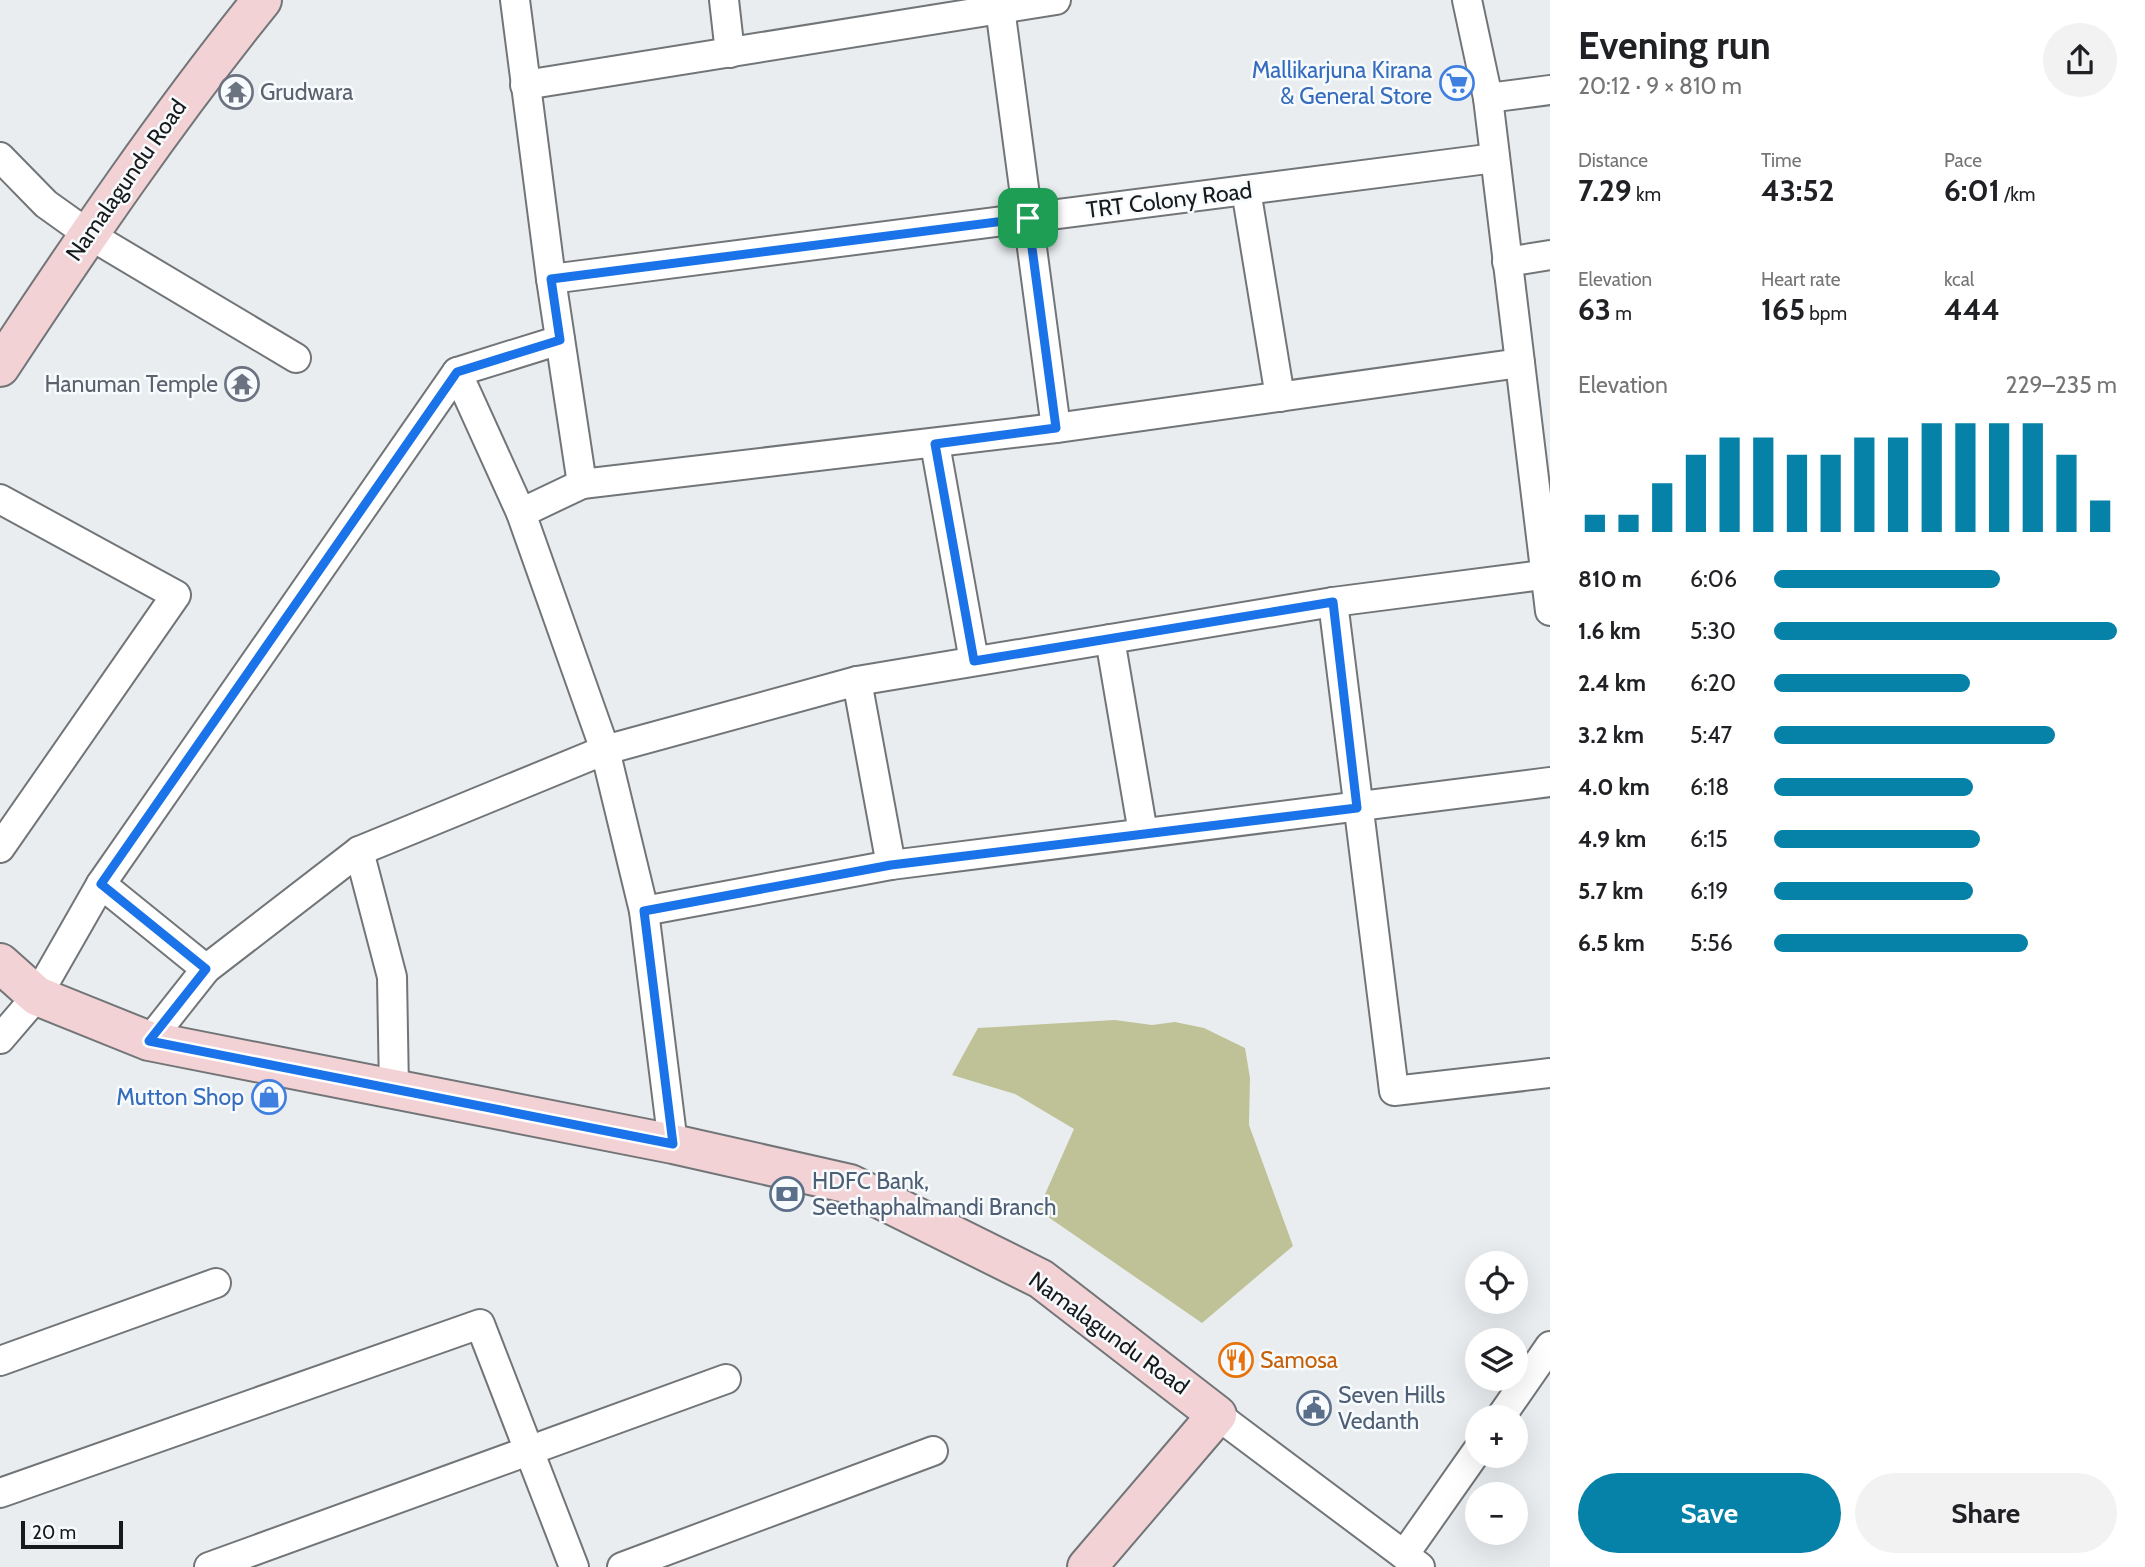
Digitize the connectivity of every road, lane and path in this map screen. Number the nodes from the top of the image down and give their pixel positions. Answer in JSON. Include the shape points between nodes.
{"nodes":[{"id":1,"x":262,"y":0,"type":"edge"},
{"id":2,"x":515,"y":0,"type":"edge"},
{"id":3,"x":724,"y":0,"type":"edge"},
{"id":4,"x":1050,"y":0,"type":"edge"},
{"id":5,"x":1467,"y":0,"type":"edge"},
{"id":6,"x":943,"y":8,"type":"edge"},
{"id":7,"x":1000,"y":8,"type":"junction"},
{"id":8,"x":730,"y":53,"type":"junction"},
{"id":9,"x":525,"y":85,"type":"junction"},
{"id":10,"x":1550,"y":90,"type":"edge"},
{"id":11,"x":1488,"y":98,"type":"junction"},
{"id":12,"x":0,"y":157,"type":"edge"},
{"id":13,"x":1495,"y":158,"type":"junction"},
{"id":14,"x":1245,"y":190,"type":"junction"},
{"id":15,"x":1028,"y":218,"type":"junction"},
{"id":16,"x":88,"y":234,"type":"junction"},
{"id":17,"x":1550,"y":255,"type":"edge"},
{"id":18,"x":1507,"y":262,"type":"junction"},
{"id":19,"x":551,"y":279,"type":"junction"},
{"id":20,"x":560,"y":340,"type":"junction"},
{"id":21,"x":296,"y":358,"type":"dead end"},
{"id":22,"x":1520,"y":363,"type":"junction"},
{"id":23,"x":0,"y":367,"type":"edge"},
{"id":24,"x":457,"y":372,"type":"junction"},
{"id":25,"x":1280,"y":397,"type":"junction"},
{"id":26,"x":1056,"y":428,"type":"junction"},
{"id":27,"x":1541,"y":439,"type":"edge"},
{"id":28,"x":935,"y":444,"type":"junction"},
{"id":29,"x":582,"y":484,"type":"junction"},
{"id":30,"x":0,"y":499,"type":"edge"},
{"id":31,"x":521,"y":513,"type":"junction"},
{"id":32,"x":1547,"y":574,"type":"edge"},
{"id":33,"x":1333,"y":602,"type":"junction"},
{"id":34,"x":1550,"y":611,"type":"edge"},
{"id":35,"x":1110,"y":639,"type":"junction"},
{"id":36,"x":974,"y":661,"type":"junction"},
{"id":37,"x":857,"y":681,"type":"junction"},
{"id":38,"x":606,"y":750,"type":"junction"},
{"id":39,"x":1550,"y":782,"type":"edge"},
{"id":40,"x":1357,"y":808,"type":"junction"},
{"id":41,"x":1143,"y":833,"type":"junction"},
{"id":42,"x":0,"y":848,"type":"edge"},
{"id":43,"x":359,"y":851,"type":"junction"},
{"id":44,"x":891,"y":865,"type":"junction"},
{"id":45,"x":101,"y":884,"type":"junction"},
{"id":46,"x":644,"y":911,"type":"junction"},
{"id":47,"x":0,"y":963,"type":"edge"},
{"id":48,"x":206,"y":969,"type":"junction"},
{"id":49,"x":37,"y":996,"type":"junction"},
{"id":50,"x":0,"y":1039,"type":"edge"},
{"id":51,"x":149,"y":1041,"type":"junction"},
{"id":52,"x":1550,"y":1073,"type":"edge"},
{"id":53,"x":394,"y":1089,"type":"junction"},
{"id":54,"x":673,"y":1144,"type":"junction"},
{"id":55,"x":216,"y":1283,"type":"dead end"},
{"id":56,"x":1550,"y":1346,"type":"edge"},
{"id":57,"x":0,"y":1361,"type":"edge"},
{"id":58,"x":726,"y":1379,"type":"dead end"},
{"id":59,"x":1509,"y":1405,"type":"edge"},
{"id":60,"x":1217,"y":1415,"type":"junction"},
{"id":61,"x":933,"y":1451,"type":"dead end"},
{"id":62,"x":528,"y":1453,"type":"junction"},
{"id":63,"x":1467,"y":1468,"type":"edge"},
{"id":64,"x":0,"y":1493,"type":"edge"},
{"id":65,"x":1412,"y":1561,"type":"edge"},
{"id":66,"x":209,"y":1567,"type":"edge"},
{"id":67,"x":574,"y":1567,"type":"edge"},
{"id":68,"x":622,"y":1567,"type":"edge"},
{"id":69,"x":1087,"y":1567,"type":"edge"}],
"edges":[{"from":1,"to":16,"type":"street","name":"Namalagundu Road","via":[[187,93]]},
{"from":2,"to":9,"type":"street"},
{"from":3,"to":8,"type":"street"},
{"from":4,"to":7,"type":"street"},
{"from":5,"to":11,"type":"street"},
{"from":6,"to":7,"type":"street"},
{"from":6,"to":8,"type":"street"},
{"from":7,"to":15,"type":"street"},
{"from":8,"to":9,"type":"street"},
{"from":9,"to":19,"type":"street"},
{"from":10,"to":11,"type":"street"},
{"from":11,"to":13,"type":"street"},
{"from":12,"to":16,"type":"street","via":[[46,204]]},
{"from":13,"to":14,"type":"street","name":"TRT Colony Road"},
{"from":13,"to":18,"type":"street"},
{"from":14,"to":15,"type":"street","name":"TRT Colony Road"},
{"from":14,"to":25,"type":"street"},
{"from":15,"to":19,"type":"street","name":"TRT Colony Road"},
{"from":15,"to":26,"type":"street"},
{"from":16,"to":21,"type":"street"},
{"from":16,"to":23,"type":"street","name":"Namalagundu Road"},
{"from":17,"to":18,"type":"street"},
{"from":18,"to":22,"type":"street"},
{"from":19,"to":20,"type":"street"},
{"from":20,"to":24,"type":"street"},
{"from":20,"to":29,"type":"street"},
{"from":22,"to":25,"type":"street"},
{"from":22,"to":27,"type":"street"},
{"from":24,"to":31,"type":"street"},
{"from":24,"to":45,"type":"street"},
{"from":25,"to":26,"type":"street"},
{"from":26,"to":28,"type":"street"},
{"from":27,"to":32,"type":"street"},
{"from":28,"to":29,"type":"street"},
{"from":28,"to":36,"type":"street"},
{"from":29,"to":31,"type":"street"},
{"from":30,"to":42,"type":"street","via":[[176,595]]},
{"from":31,"to":38,"type":"street"},
{"from":32,"to":33,"type":"street"},
{"from":32,"to":34,"type":"street"},
{"from":33,"to":35,"type":"street"},
{"from":33,"to":40,"type":"street"},
{"from":35,"to":36,"type":"street"},
{"from":35,"to":41,"type":"street"},
{"from":36,"to":37,"type":"street"},
{"from":37,"to":38,"type":"street"},
{"from":37,"to":44,"type":"street"},
{"from":38,"to":43,"type":"street"},
{"from":38,"to":46,"type":"street"},
{"from":39,"to":40,"type":"street"},
{"from":40,"to":41,"type":"street"},
{"from":40,"to":52,"type":"street","via":[[1395,1091]]},
{"from":41,"to":44,"type":"street"},
{"from":43,"to":48,"type":"street"},
{"from":43,"to":53,"type":"street","via":[[392,977]]},
{"from":44,"to":46,"type":"street"},
{"from":45,"to":48,"type":"street"},
{"from":45,"to":49,"type":"street"},
{"from":46,"to":54,"type":"street"},
{"from":47,"to":49,"type":"street","name":"Namalagundu Road"},
{"from":48,"to":51,"type":"street"},
{"from":49,"to":50,"type":"street"},
{"from":49,"to":51,"type":"street","name":"Namalagundu Road"},
{"from":51,"to":53,"type":"street","name":"Namalagundu Road"},
{"from":53,"to":54,"type":"street","name":"Namalagundu Road"},
{"from":54,"to":60,"type":"street","name":"Namalagundu Road","via":[[850,1184],[1041,1279]]},
{"from":55,"to":57,"type":"street"},
{"from":56,"to":59,"type":"street"},
{"from":58,"to":62,"type":"street"},
{"from":60,"to":65,"type":"street"},
{"from":60,"to":69,"type":"street"},
{"from":61,"to":68,"type":"street"},
{"from":62,"to":64,"type":"street","via":[[480,1324]]},
{"from":62,"to":66,"type":"street"},
{"from":62,"to":67,"type":"street"},
{"from":63,"to":65,"type":"street"}]}
